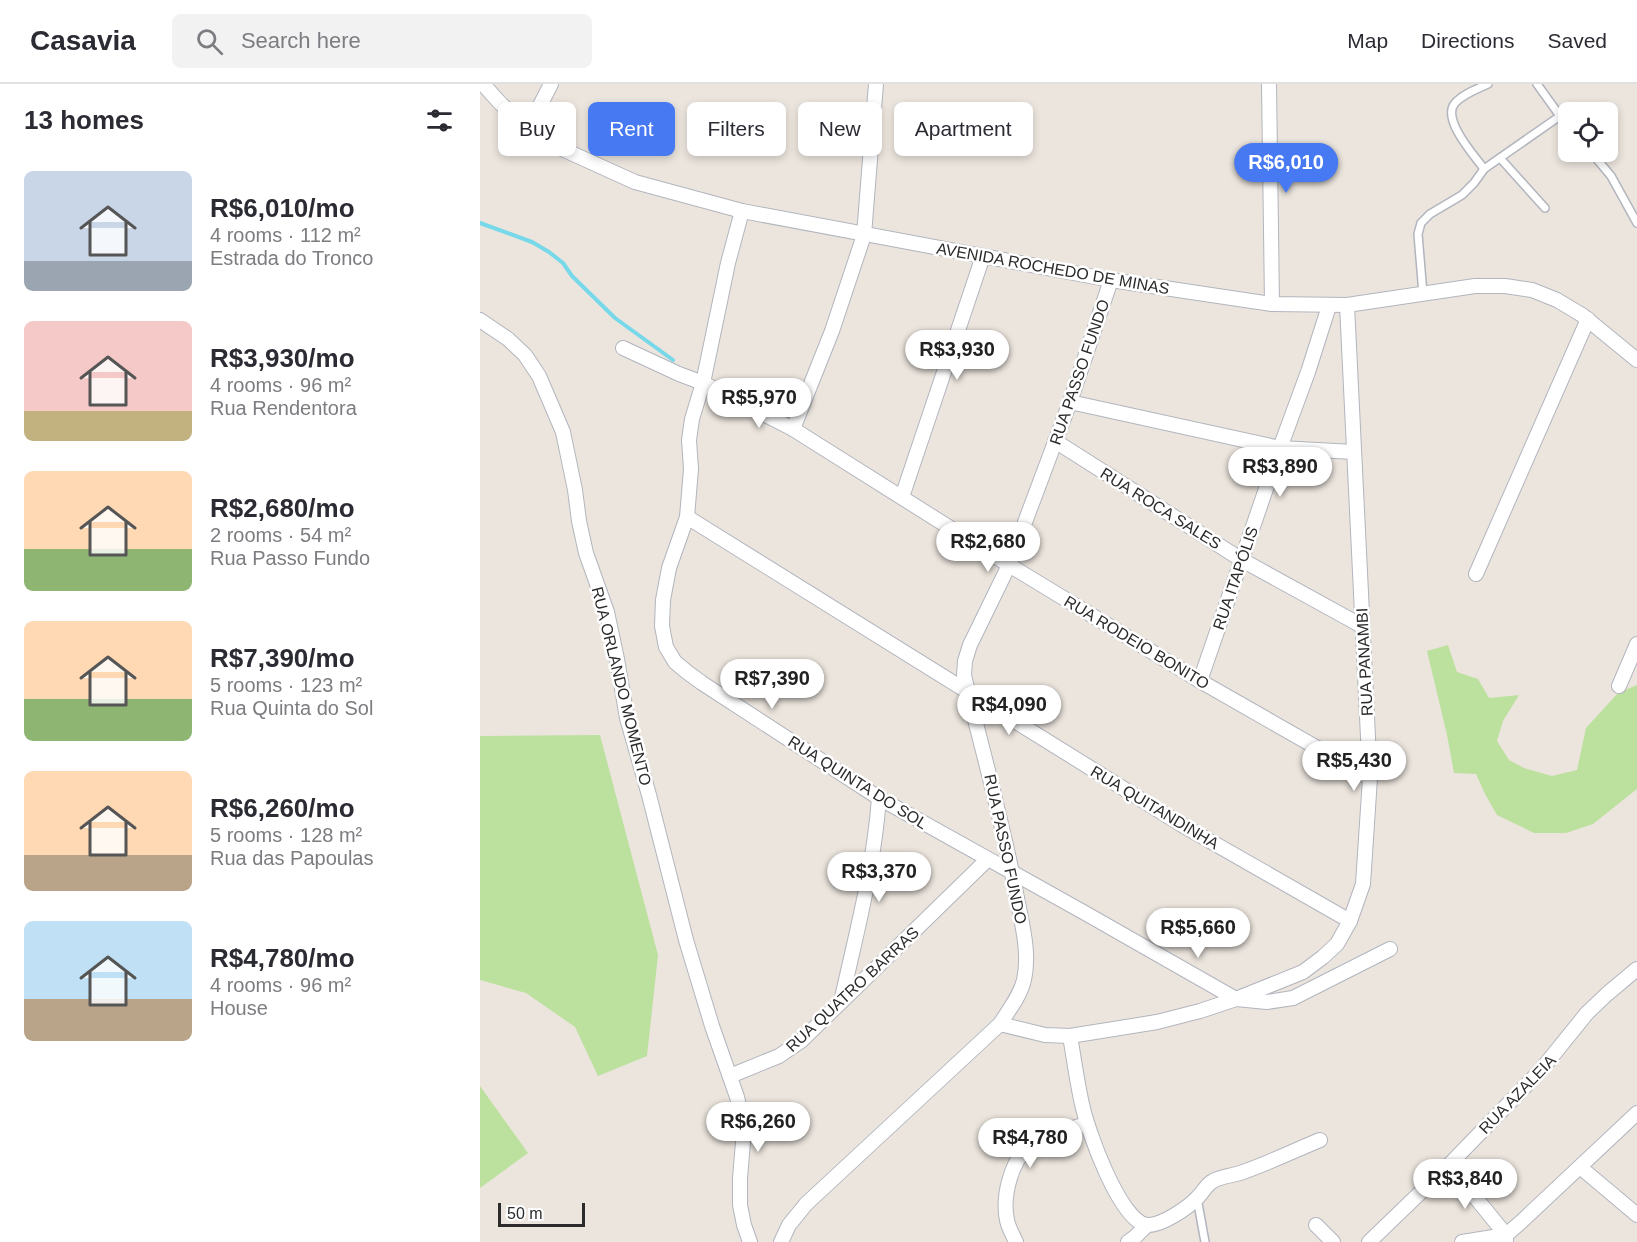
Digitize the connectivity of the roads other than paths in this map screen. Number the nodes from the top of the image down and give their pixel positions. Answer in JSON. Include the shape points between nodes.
{"nodes":[{"id":1,"x":483,"y":84,"type":"edge"},
{"id":2,"x":551,"y":84,"type":"edge"},
{"id":3,"x":876,"y":84,"type":"edge"},
{"id":4,"x":1269,"y":84,"type":"edge"},
{"id":5,"x":1488,"y":84,"type":"edge"},
{"id":6,"x":1537,"y":84,"type":"edge"},
{"id":7,"x":499,"y":102,"type":"edge"},
{"id":8,"x":542,"y":102,"type":"edge"},
{"id":9,"x":1558,"y":113,"type":"edge"},
{"id":10,"x":1558,"y":117,"type":"edge"},
{"id":11,"x":576,"y":155,"type":"edge"},
{"id":12,"x":1500,"y":158,"type":"junction"},
{"id":13,"x":1600,"y":162,"type":"edge"},
{"id":14,"x":1484,"y":169,"type":"junction"},
{"id":15,"x":1545,"y":208,"type":"dead end"},
{"id":16,"x":742,"y":211,"type":"junction"},
{"id":17,"x":1637,"y":223,"type":"edge"},
{"id":18,"x":864,"y":235,"type":"junction"},
{"id":19,"x":983,"y":256,"type":"junction"},
{"id":20,"x":1111,"y":280,"type":"junction"},
{"id":21,"x":1423,"y":294,"type":"junction"},
{"id":22,"x":1272,"y":304,"type":"junction"},
{"id":23,"x":1347,"y":305,"type":"junction"},
{"id":24,"x":1329,"y":306,"type":"junction"},
{"id":25,"x":1587,"y":319,"type":"junction"},
{"id":26,"x":480,"y":320,"type":"edge"},
{"id":27,"x":623,"y":348,"type":"dead end"},
{"id":28,"x":1637,"y":360,"type":"edge"},
{"id":29,"x":703,"y":383,"type":"junction"},
{"id":30,"x":1070,"y":402,"type":"junction"},
{"id":31,"x":793,"y":429,"type":"junction"},
{"id":32,"x":1055,"y":441,"type":"junction"},
{"id":33,"x":1280,"y":448,"type":"junction"},
{"id":34,"x":1354,"y":452,"type":"junction"},
{"id":35,"x":902,"y":497,"type":"junction"},
{"id":36,"x":687,"y":517,"type":"junction"},
{"id":37,"x":1242,"y":560,"type":"junction"},
{"id":38,"x":1010,"y":565,"type":"junction"},
{"id":39,"x":1476,"y":574,"type":"dead end"},
{"id":40,"x":1362,"y":626,"type":"junction"},
{"id":41,"x":1637,"y":644,"type":"edge"},
{"id":42,"x":1200,"y":681,"type":"junction"},
{"id":43,"x":1619,"y":686,"type":"dead end"},
{"id":44,"x":968,"y":692,"type":"junction"},
{"id":45,"x":1370,"y":778,"type":"junction"},
{"id":46,"x":879,"y":798,"type":"junction"},
{"id":47,"x":988,"y":859,"type":"junction"},
{"id":48,"x":1013,"y":873,"type":"junction"},
{"id":49,"x":1350,"y":921,"type":"junction"},
{"id":50,"x":1390,"y":949,"type":"dead end"},
{"id":51,"x":1637,"y":969,"type":"edge"},
{"id":52,"x":1236,"y":999,"type":"junction"},
{"id":53,"x":841,"y":1002,"type":"junction"},
{"id":54,"x":1000,"y":1024,"type":"junction"},
{"id":55,"x":1070,"y":1036,"type":"junction"},
{"id":56,"x":730,"y":1076,"type":"junction"},
{"id":57,"x":1637,"y":1113,"type":"edge"},
{"id":58,"x":1087,"y":1124,"type":"junction"},
{"id":59,"x":1320,"y":1140,"type":"dead end"},
{"id":60,"x":1449,"y":1165,"type":"junction"},
{"id":61,"x":1580,"y":1167,"type":"junction"},
{"id":62,"x":1197,"y":1198,"type":"junction"},
{"id":63,"x":1637,"y":1215,"type":"edge"},
{"id":64,"x":1147,"y":1225,"type":"junction"},
{"id":65,"x":1316,"y":1225,"type":"dead end"},
{"id":66,"x":1506,"y":1238,"type":"edge"},
{"id":67,"x":750,"y":1242,"type":"edge"},
{"id":68,"x":781,"y":1242,"type":"edge"},
{"id":69,"x":1016,"y":1242,"type":"edge"},
{"id":70,"x":1128,"y":1242,"type":"edge"},
{"id":71,"x":1205,"y":1242,"type":"edge"},
{"id":72,"x":1333,"y":1242,"type":"edge"},
{"id":73,"x":1369,"y":1242,"type":"edge"},
{"id":74,"x":1462,"y":1242,"type":"edge"}],
"edges":[{"from":1,"to":7,"type":"street","name":"AVENIDA ROCHEDO DE MINAS"},
{"from":2,"to":8,"type":"street"},
{"from":3,"to":18,"type":"street"},
{"from":4,"to":22,"type":"street"},
{"from":5,"to":14,"type":"lane","via":[[1463,96],[1451,109],[1462,139]]},
{"from":6,"to":9,"type":"lane"},
{"from":10,"to":12,"type":"lane"},
{"from":11,"to":16,"type":"street","name":"AVENIDA ROCHEDO DE MINAS","via":[[635,182]]},
{"from":12,"to":14,"type":"lane"},
{"from":12,"to":15,"type":"lane"},
{"from":13,"to":17,"type":"lane"},
{"from":14,"to":21,"type":"lane","via":[[1462,195],[1421,223],[1418,234]]},
{"from":16,"to":18,"type":"street","name":"AVENIDA ROCHEDO DE MINAS"},
{"from":16,"to":29,"type":"street","name":"RUA QUINTA DO SOL"},
{"from":18,"to":19,"type":"street","name":"AVENIDA ROCHEDO DE MINAS"},
{"from":18,"to":31,"type":"street"},
{"from":19,"to":20,"type":"street","name":"AVENIDA ROCHEDO DE MINAS"},
{"from":19,"to":35,"type":"street"},
{"from":20,"to":22,"type":"street","name":"AVENIDA ROCHEDO DE MINAS"},
{"from":20,"to":30,"type":"street","name":"RUA PASSO FUNDO"},
{"from":21,"to":23,"type":"street","name":"AVENIDA ROCHEDO DE MINAS"},
{"from":21,"to":25,"type":"street","name":"AVENIDA ROCHEDO DE MINAS","via":[[1475,286],[1532,290]]},
{"from":22,"to":24,"type":"street","name":"AVENIDA ROCHEDO DE MINAS"},
{"from":23,"to":24,"type":"street","name":"AVENIDA ROCHEDO DE MINAS"},
{"from":23,"to":34,"type":"street","name":"RUA PANAMBI"},
{"from":24,"to":33,"type":"street","name":"RUA ITAPÓLIS"},
{"from":25,"to":28,"type":"street","name":"AVENIDA ROCHEDO DE MINAS"},
{"from":25,"to":39,"type":"street"},
{"from":26,"to":56,"type":"street","name":"RUA ORLANDO MOMENTO","via":[[525,355],[539,376],[563,432],[586,553],[607,612],[627,718],[689,951]]},
{"from":27,"to":29,"type":"street","name":"RUA RODEIO BONITO"},
{"from":29,"to":31,"type":"street","name":"RUA RODEIO BONITO"},
{"from":29,"to":36,"type":"street","name":"RUA QUINTA DO SOL","via":[[688,440],[692,469]]},
{"from":30,"to":32,"type":"street","name":"RUA PASSO FUNDO"},
{"from":30,"to":33,"type":"street"},
{"from":31,"to":35,"type":"street","name":"RUA RODEIO BONITO"},
{"from":32,"to":37,"type":"street","name":"RUA ROCA SALES"},
{"from":32,"to":38,"type":"street","name":"RUA PASSO FUNDO"},
{"from":33,"to":34,"type":"street"},
{"from":33,"to":37,"type":"street","name":"RUA ITAPÓLIS"},
{"from":34,"to":40,"type":"street","name":"RUA PANAMBI"},
{"from":35,"to":38,"type":"street","name":"RUA RODEIO BONITO"},
{"from":36,"to":44,"type":"street","name":"RUA QUITANDINHA"},
{"from":36,"to":46,"type":"street","name":"RUA QUINTA DO SOL","via":[[669,568],[663,600],[666,647],[675,662]]},
{"from":37,"to":40,"type":"street","name":"RUA ROCA SALES"},
{"from":37,"to":42,"type":"street","name":"RUA ITAPÓLIS"},
{"from":38,"to":42,"type":"street","name":"RUA RODEIO BONITO"},
{"from":38,"to":44,"type":"street","name":"RUA PASSO FUNDO","via":[[970,645],[964,675]]},
{"from":40,"to":45,"type":"street","name":"RUA PANAMBI"},
{"from":41,"to":43,"type":"street"},
{"from":42,"to":45,"type":"street","name":"RUA RODEIO BONITO"},
{"from":44,"to":48,"type":"street","name":"RUA PASSO FUNDO"},
{"from":44,"to":49,"type":"street","name":"RUA QUITANDINHA","via":[[1182,825]]},
{"from":45,"to":49,"type":"street","name":"RUA PANAMBI","via":[[1363,884]]},
{"from":46,"to":47,"type":"street","name":"RUA QUINTA DO SOL"},
{"from":46,"to":53,"type":"street","via":[[867,882]]},
{"from":47,"to":48,"type":"street","name":"RUA QUINTA DO SOL"},
{"from":47,"to":53,"type":"street","name":"RUA QUATRO BARRAS"},
{"from":48,"to":52,"type":"street","name":"RUA QUINTA DO SOL"},
{"from":48,"to":54,"type":"street","name":"RUA PASSO FUNDO","via":[[1025,937],[1024,979]]},
{"from":49,"to":52,"type":"street","name":"RUA PANAMBI","via":[[1337,944],[1303,972]]},
{"from":50,"to":52,"type":"street","via":[[1293,998],[1267,1002]]},
{"from":51,"to":60,"type":"street","name":"RUA AZALEIA","via":[[1587,1013],[1541,1070]]},
{"from":52,"to":55,"type":"street","name":"RUA PANAMBI","via":[[1157,1022]]},
{"from":53,"to":56,"type":"street","name":"RUA QUATRO BARRAS","via":[[801,1041],[779,1056]]},
{"from":54,"to":55,"type":"street","name":"RUA PANAMBI","via":[[1045,1035]]},
{"from":54,"to":68,"type":"street","name":"RUA PASSO FUNDO","via":[[806,1204]]},
{"from":55,"to":58,"type":"street"},
{"from":56,"to":67,"type":"street","name":"RUA ORLANDO MOMENTO","via":[[742,1119],[740,1205]]},
{"from":57,"to":61,"type":"street"},
{"from":58,"to":64,"type":"street","via":[[1105,1171],[1129,1214]]},
{"from":58,"to":69,"type":"street","via":[[1030,1145],[1014,1164],[1006,1192],[1007,1220]]},
{"from":59,"to":62,"type":"street","via":[[1212,1181]]},
{"from":60,"to":66,"type":"street"},
{"from":60,"to":73,"type":"street","name":"RUA AZALEIA"},
{"from":61,"to":63,"type":"street"},
{"from":61,"to":66,"type":"street"},
{"from":62,"to":64,"type":"street","via":[[1169,1218]]},
{"from":62,"to":71,"type":"lane"},
{"from":64,"to":70,"type":"street"},
{"from":65,"to":72,"type":"street"},
{"from":66,"to":74,"type":"street"}]}
